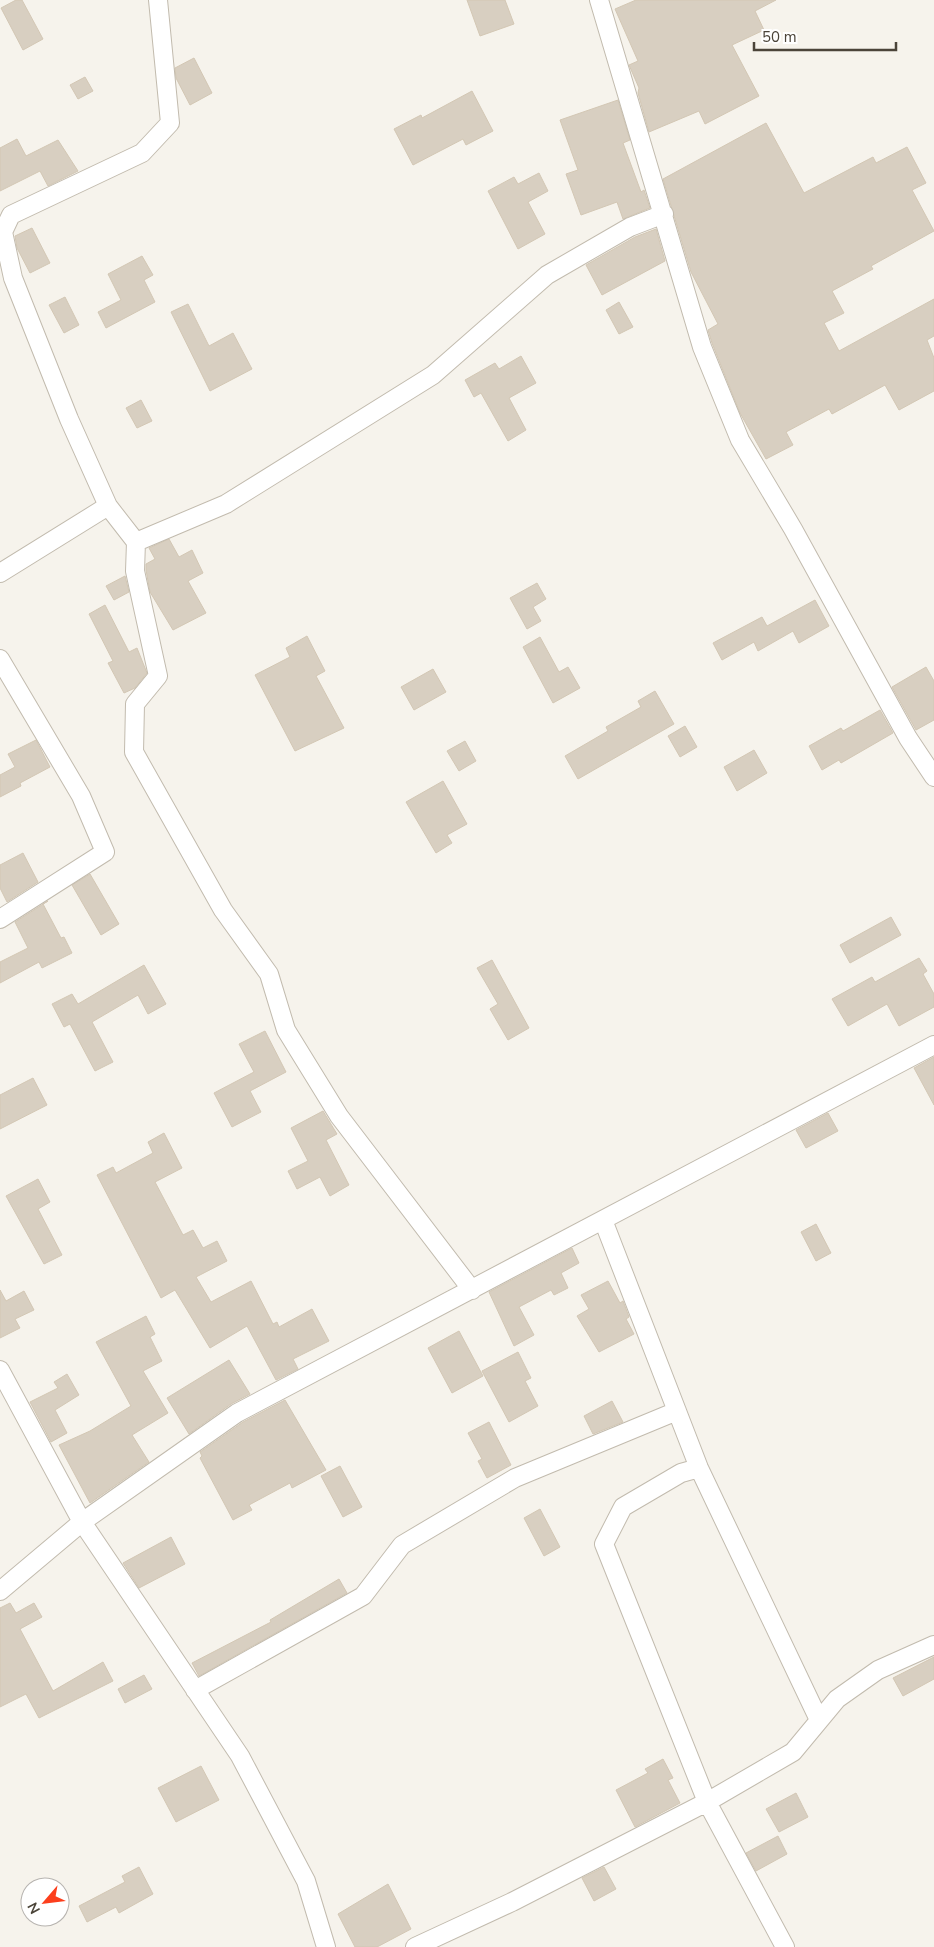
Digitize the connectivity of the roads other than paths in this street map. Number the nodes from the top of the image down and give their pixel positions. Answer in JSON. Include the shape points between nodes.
{"nodes":[{"id":1,"x":158,"y":0,"type":"edge"},
{"id":2,"x":598,"y":0,"type":"edge"},
{"id":3,"x":664,"y":214,"type":"junction"},
{"id":4,"x":108,"y":506,"type":"junction"},
{"id":5,"x":136,"y":542,"type":"junction"},
{"id":6,"x":0,"y":573,"type":"edge"},
{"id":7,"x":0,"y":659,"type":"edge"},
{"id":8,"x":934,"y":777,"type":"edge"},
{"id":9,"x":0,"y":919,"type":"edge"},
{"id":10,"x":934,"y":1045,"type":"edge"},
{"id":11,"x":603,"y":1220,"type":"junction"},
{"id":12,"x":472,"y":1290,"type":"junction"},
{"id":13,"x":0,"y":1370,"type":"edge"},
{"id":14,"x":677,"y":1411,"type":"junction"},
{"id":15,"x":699,"y":1468,"type":"junction"},
{"id":16,"x":82,"y":1522,"type":"junction"},
{"id":17,"x":0,"y":1591,"type":"edge"},
{"id":18,"x":934,"y":1646,"type":"edge"},
{"id":19,"x":195,"y":1690,"type":"junction"},
{"id":20,"x":819,"y":1720,"type":"junction"},
{"id":21,"x":707,"y":1802,"type":"junction"},
{"id":22,"x":423,"y":1945,"type":"edge"},
{"id":23,"x":326,"y":1947,"type":"edge"},
{"id":24,"x":786,"y":1947,"type":"edge"}],
"edges":[{"from":1,"to":4,"type":"street","via":[[170,123],[142,154],[11,214],[4,232],[13,278],[69,419]]},
{"from":2,"to":3,"type":"street"},
{"from":3,"to":5,"type":"street","via":[[630,227],[547,275],[433,375],[226,504]]},
{"from":3,"to":8,"type":"street","via":[[702,347],[740,440],[908,738]]},
{"from":4,"to":5,"type":"street"},
{"from":4,"to":6,"type":"street"},
{"from":5,"to":12,"type":"street","via":[[134,572],[158,676],[134,704],[134,752],[223,910],[269,974],[286,1030],[339,1116]]},
{"from":7,"to":9,"type":"street","via":[[81,796],[105,852]]},
{"from":10,"to":11,"type":"street"},
{"from":11,"to":12,"type":"street"},
{"from":11,"to":14,"type":"street"},
{"from":12,"to":16,"type":"street","via":[[237,1413]]},
{"from":13,"to":16,"type":"street"},
{"from":14,"to":15,"type":"street"},
{"from":14,"to":19,"type":"street","via":[[515,1478],[402,1545],[363,1596]]},
{"from":15,"to":20,"type":"street"},
{"from":15,"to":21,"type":"street","via":[[681,1473],[624,1507],[604,1544]]},
{"from":16,"to":17,"type":"street"},
{"from":16,"to":19,"type":"street"},
{"from":18,"to":20,"type":"street","via":[[878,1670],[837,1699]]},
{"from":19,"to":23,"type":"street","via":[[240,1756],[306,1881]]},
{"from":20,"to":21,"type":"street","via":[[793,1752]]},
{"from":21,"to":22,"type":"street"},
{"from":21,"to":24,"type":"street"}]}
